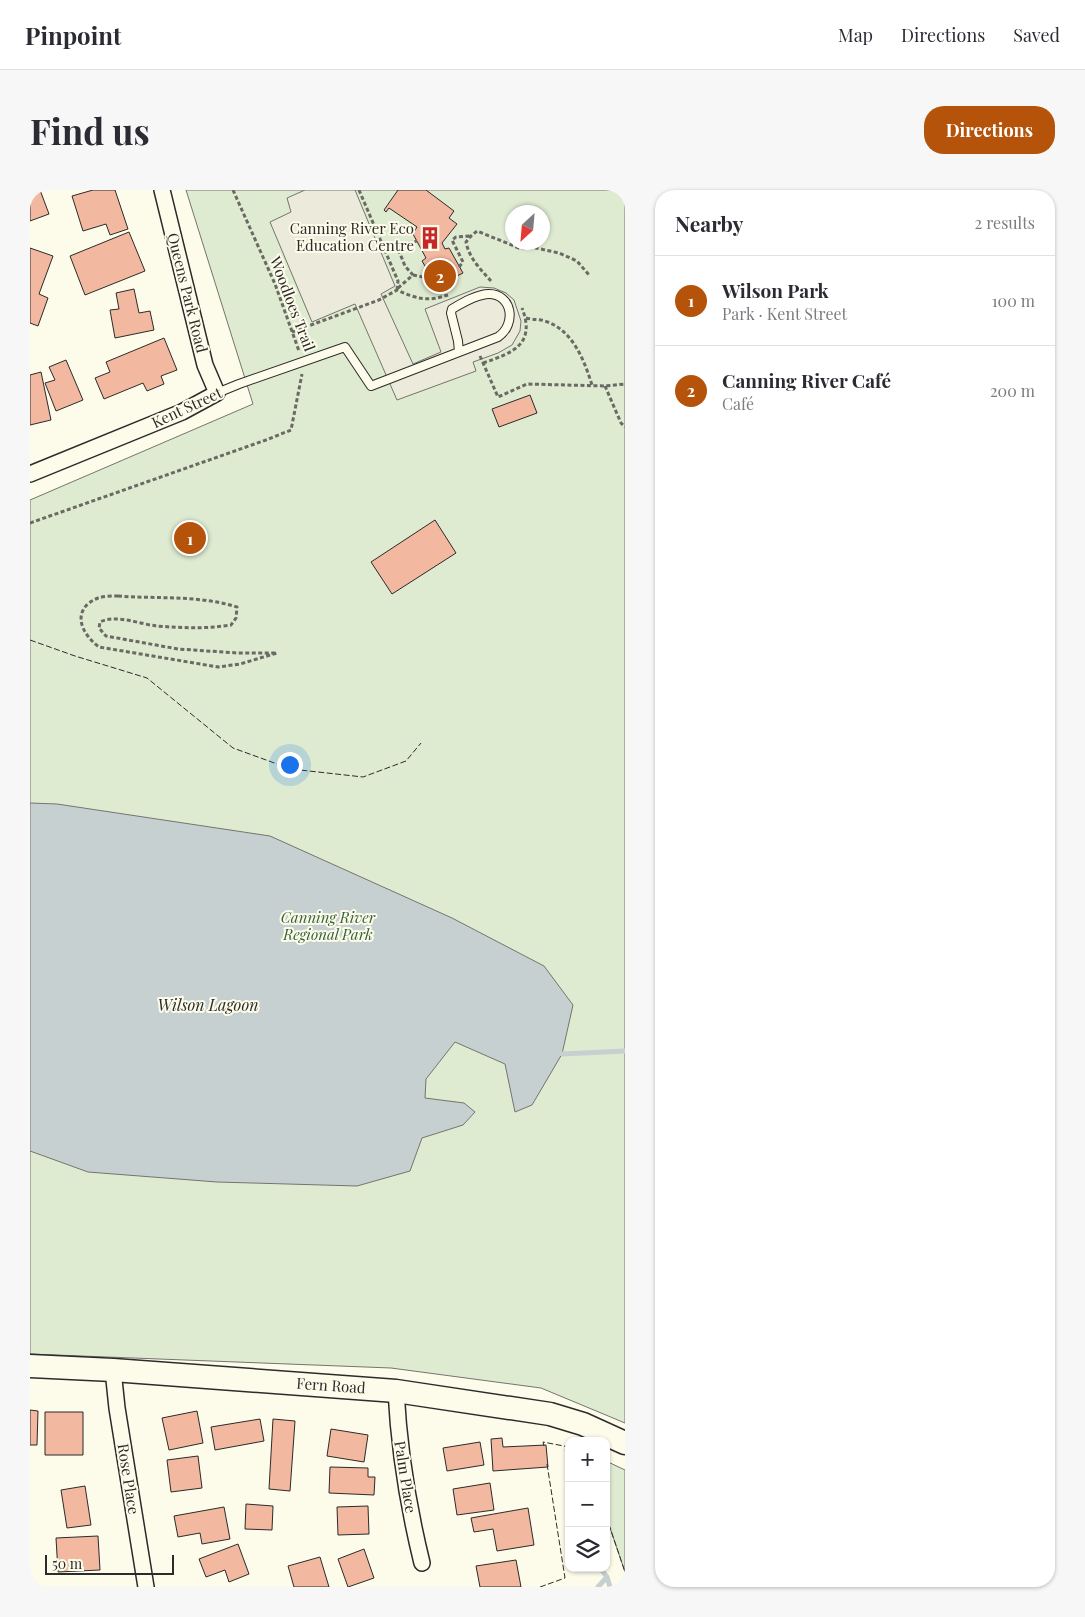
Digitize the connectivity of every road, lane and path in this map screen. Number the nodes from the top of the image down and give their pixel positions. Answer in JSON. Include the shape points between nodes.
{"nodes":[{"id":1,"x":162,"y":190,"type":"edge"},
{"id":2,"x":233,"y":190,"type":"edge"},
{"id":3,"x":359,"y":190,"type":"edge"},
{"id":4,"x":471,"y":236,"type":"junction"},
{"id":5,"x":417,"y":242,"type":"dead end"},
{"id":6,"x":459,"y":267,"type":"dead end"},
{"id":7,"x":589,"y":275,"type":"dead end"},
{"id":8,"x":413,"y":276,"type":"junction"},
{"id":9,"x":433,"y":279,"type":"dead end"},
{"id":10,"x":491,"y":281,"type":"junction"},
{"id":11,"x":485,"y":282,"type":"dead end"},
{"id":12,"x":498,"y":283,"type":"dead end"},
{"id":13,"x":397,"y":289,"type":"junction"},
{"id":14,"x":455,"y":292,"type":"dead end"},
{"id":15,"x":521,"y":305,"type":"dead end"},
{"id":16,"x":526,"y":318,"type":"junction"},
{"id":17,"x":292,"y":332,"type":"junction"},
{"id":18,"x":476,"y":346,"type":"junction"},
{"id":19,"x":459,"y":352,"type":"junction"},
{"id":20,"x":302,"y":362,"type":"junction"},
{"id":21,"x":483,"y":363,"type":"junction"},
{"id":22,"x":625,"y":384,"type":"edge"},
{"id":23,"x":592,"y":385,"type":"junction"},
{"id":24,"x":605,"y":386,"type":"junction"},
{"id":25,"x":217,"y":394,"type":"junction"},
{"id":26,"x":625,"y":427,"type":"edge"},
{"id":27,"x":30,"y":474,"type":"edge"},
{"id":28,"x":30,"y":523,"type":"edge"},
{"id":29,"x":276,"y":653,"type":"joint"},
{"id":30,"x":30,"y":1366,"type":"edge"},
{"id":31,"x":114,"y":1370,"type":"junction"},
{"id":32,"x":396,"y":1391,"type":"junction"},
{"id":33,"x":625,"y":1443,"type":"edge"},
{"id":34,"x":422,"y":1563,"type":"dead end"},
{"id":35,"x":146,"y":1587,"type":"edge"}],
"edges":[{"from":1,"to":25,"type":"street","name":"Queens Park Road","via":[[205,365]]},
{"from":2,"to":17,"type":"path","name":"Woodloes Trail","via":[[275,284]]},
{"from":3,"to":13,"type":"path","via":[[398,281]]},
{"from":4,"to":6,"type":"path","via":[[452,240],[463,262]]},
{"from":4,"to":7,"type":"path","via":[[478,231],[519,248],[559,253],[577,261]]},
{"from":4,"to":10,"type":"path","via":[[466,242],[467,250]]},
{"from":5,"to":8,"type":"path","via":[[397,246]]},
{"from":8,"to":9,"type":"path"},
{"from":8,"to":13,"type":"path"},
{"from":10,"to":11,"type":"path"},
{"from":10,"to":12,"type":"path"},
{"from":13,"to":14,"type":"path","via":[[411,297],[427,300]]},
{"from":13,"to":17,"type":"path","via":[[379,300]]},
{"from":15,"to":16,"type":"path"},
{"from":16,"to":21,"type":"path","via":[[527,331],[520,346]]},
{"from":16,"to":23,"type":"path","via":[[555,325],[568,336],[581,354]]},
{"from":17,"to":20,"type":"path","name":"Woodloes Trail"},
{"from":18,"to":19,"type":"lane"},
{"from":18,"to":19,"type":"lane","via":[[498,337],[509,324],[507,305],[489,294],[452,309]]},
{"from":18,"to":21,"type":"path"},
{"from":19,"to":20,"type":"lane","name":"Kent Street","via":[[371,386],[345,347]]},
{"from":20,"to":25,"type":"lane","name":"Kent Street"},
{"from":20,"to":28,"type":"path","name":"Woodloes Trail","via":[[291,430]]},
{"from":21,"to":23,"type":"path","via":[[498,396],[527,384]]},
{"from":22,"to":24,"type":"path"},
{"from":23,"to":24,"type":"path"},
{"from":24,"to":26,"type":"path"},
{"from":25,"to":27,"type":"street","name":"Kent Street","via":[[182,412]]},
{"from":29,"to":29,"type":"path","via":[[178,649],[106,636],[99,628],[100,622],[107,618],[200,628],[231,625],[236,618],[237,607],[222,602],[100,597],[86,605],[81,615],[82,629],[99,647],[218,667]]},
{"from":30,"to":31,"type":"street","name":"Fern Road"},
{"from":31,"to":32,"type":"street","name":"Fern Road"},
{"from":31,"to":35,"type":"street","name":"Rose Place","via":[[117,1408]]},
{"from":32,"to":33,"type":"street","name":"Fern Road","via":[[550,1414],[583,1424]]},
{"from":32,"to":34,"type":"street","name":"Palm Place","via":[[398,1433]]}]}
